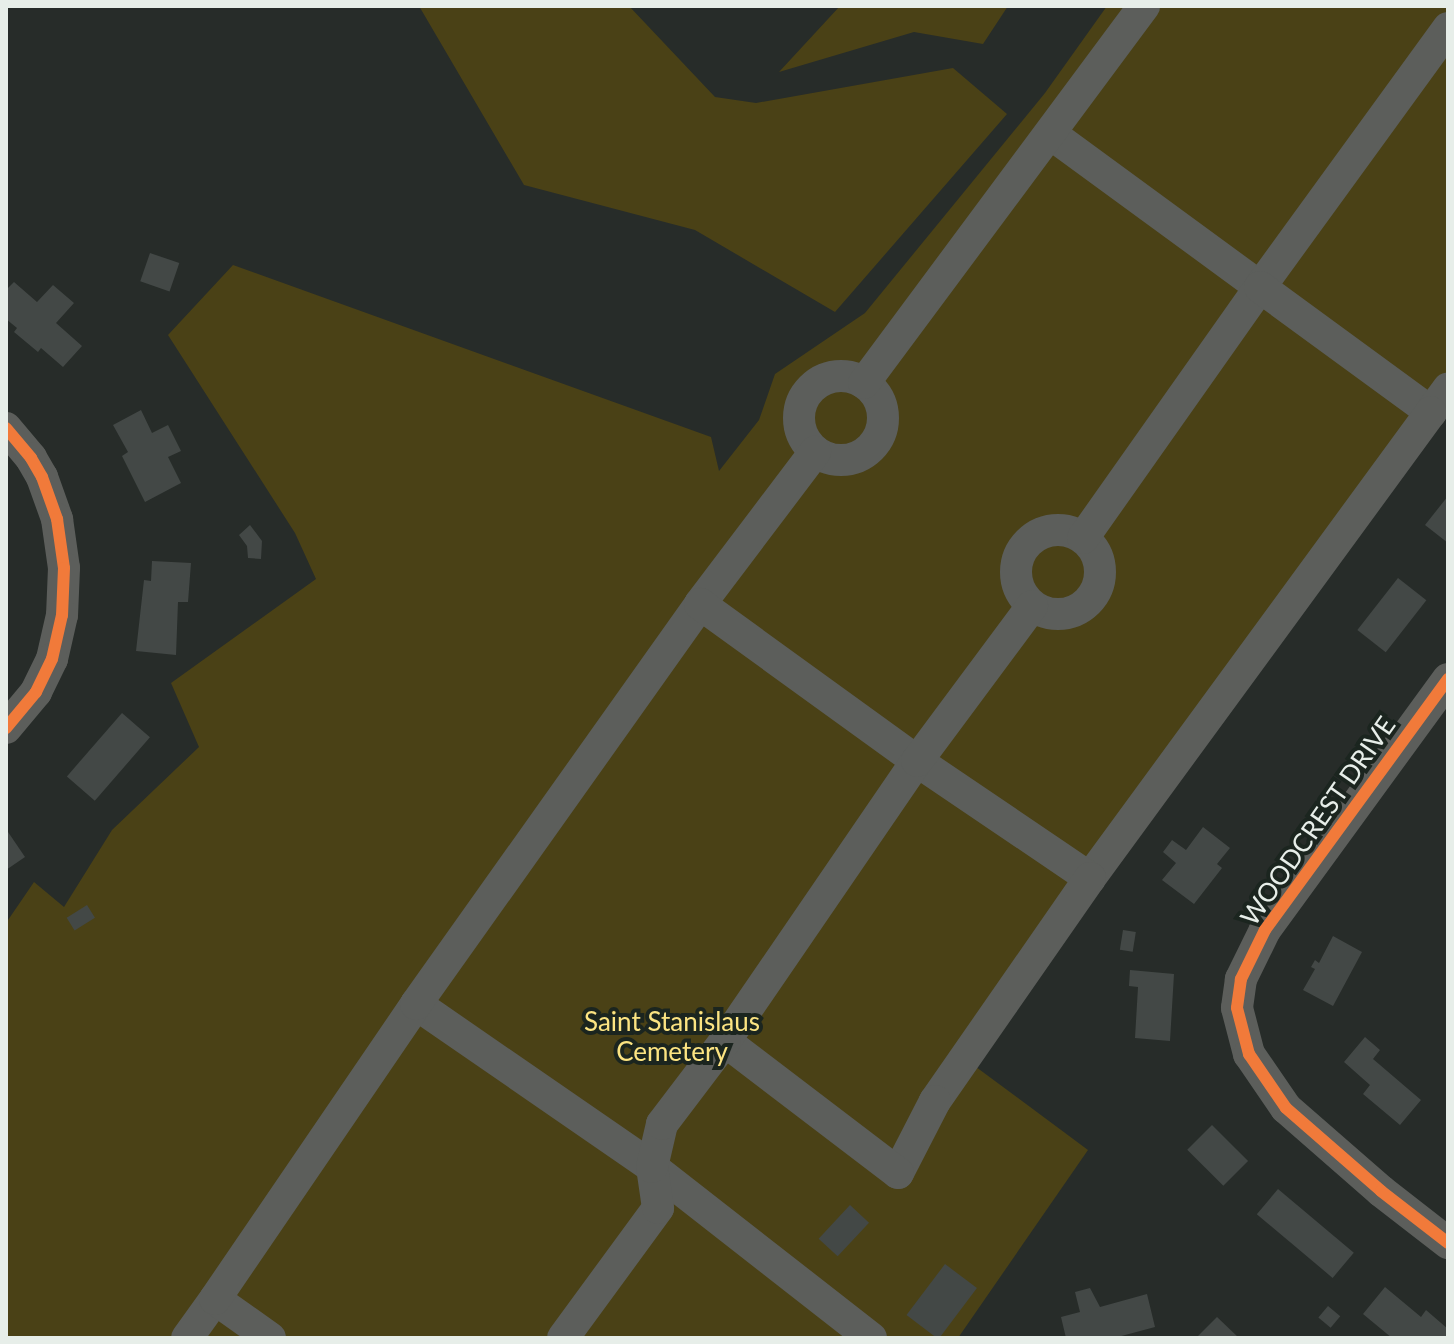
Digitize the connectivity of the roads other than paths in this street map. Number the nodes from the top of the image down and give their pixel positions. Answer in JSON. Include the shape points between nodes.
{"nodes":[{"id":1,"x":1144,"y":6,"type":"edge"},
{"id":2,"x":1448,"y":28,"type":"edge"},
{"id":3,"x":1051,"y":134,"type":"junction"},
{"id":4,"x":1260,"y":287,"type":"junction"},
{"id":5,"x":864,"y":383,"type":"junction"},
{"id":6,"x":1440,"y":400,"type":"edge"},
{"id":7,"x":6,"y":428,"type":"edge"},
{"id":8,"x":815,"y":452,"type":"junction"},
{"id":9,"x":1083,"y":538,"type":"junction"},
{"id":10,"x":700,"y":604,"type":"junction"},
{"id":11,"x":1032,"y":606,"type":"junction"},
{"id":12,"x":1448,"y":679,"type":"edge"},
{"id":13,"x":6,"y":728,"type":"edge"},
{"id":14,"x":917,"y":761,"type":"junction"},
{"id":15,"x":1090,"y":878,"type":"junction"},
{"id":16,"x":416,"y":1004,"type":"junction"},
{"id":17,"x":725,"y":1041,"type":"junction"},
{"id":18,"x":652,"y":1167,"type":"junction"},
{"id":19,"x":1448,"y":1243,"type":"edge"},
{"id":20,"x":215,"y":1299,"type":"junction"},
{"id":21,"x":187,"y":1338,"type":"edge"},
{"id":22,"x":270,"y":1338,"type":"edge"},
{"id":23,"x":563,"y":1338,"type":"edge"},
{"id":24,"x":871,"y":1338,"type":"edge"}],
"edges":[{"from":1,"to":3,"type":"street"},
{"from":2,"to":4,"type":"street"},
{"from":3,"to":4,"type":"street"},
{"from":3,"to":5,"type":"street"},
{"from":4,"to":6,"type":"street"},
{"from":4,"to":9,"type":"street"},
{"from":5,"to":8,"type":"street","via":[[837,376],[823,380],[803,400],[800,429]]},
{"from":5,"to":8,"type":"street","via":[[883,417],[875,443],[854,458],[827,458]]},
{"from":6,"to":15,"type":"street"},
{"from":7,"to":13,"type":"street","via":[[31,458],[51,498],[62,543],[64,592],[58,637],[45,676]]},
{"from":8,"to":10,"type":"street"},
{"from":9,"to":11,"type":"street","via":[[1055,530],[1029,541],[1020,553],[1016,582]]},
{"from":9,"to":11,"type":"street","via":[[1098,559],[1100,573],[1092,598],[1070,613],[1043,613]]},
{"from":10,"to":14,"type":"street"},
{"from":10,"to":16,"type":"street"},
{"from":11,"to":14,"type":"street"},
{"from":12,"to":19,"type":"street","name":"WOODCREST DRIVE","via":[[1265,930],[1241,979],[1237,1008],[1249,1054],[1286,1108]]},
{"from":14,"to":15,"type":"street"},
{"from":14,"to":17,"type":"street"},
{"from":15,"to":17,"type":"street","via":[[935,1101],[898,1173]]},
{"from":16,"to":18,"type":"street"},
{"from":16,"to":20,"type":"street"},
{"from":17,"to":18,"type":"street","via":[[662,1124]]},
{"from":18,"to":23,"type":"street","via":[[658,1208]]},
{"from":18,"to":24,"type":"street"},
{"from":20,"to":21,"type":"street"},
{"from":20,"to":22,"type":"street"}]}
